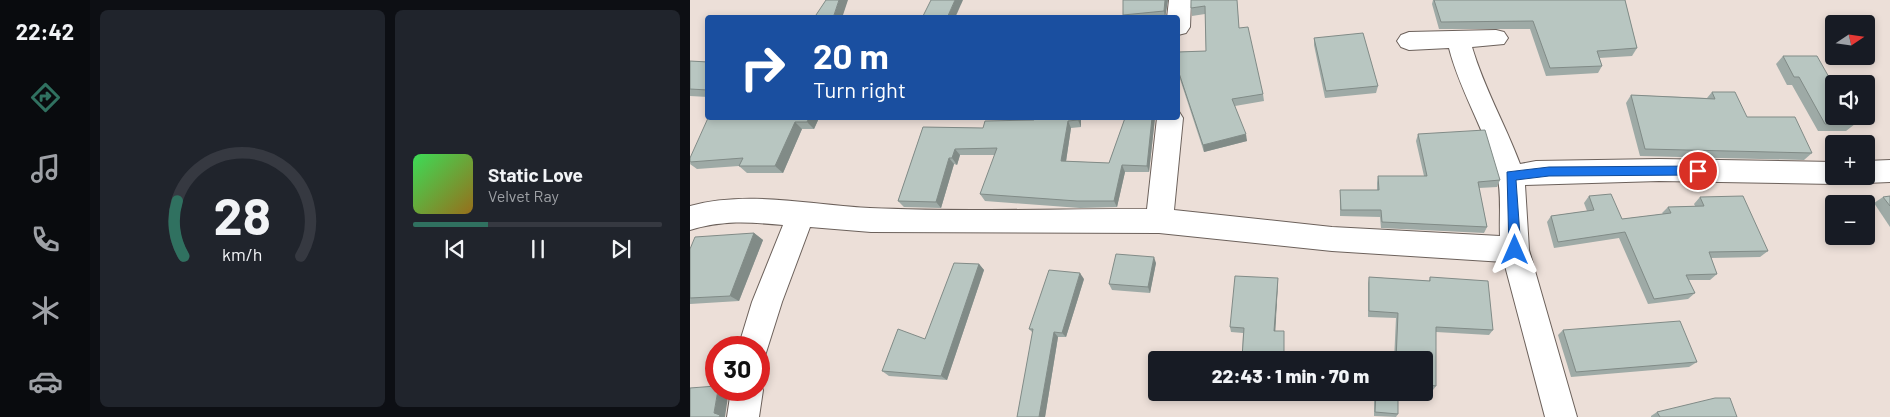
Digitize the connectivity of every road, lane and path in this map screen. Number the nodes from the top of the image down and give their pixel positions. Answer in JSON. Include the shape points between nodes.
{"nodes":[{"id":1,"x":1180,"y":0,"type":"edge"},
{"id":2,"x":1179,"y":15,"type":"edge"},
{"id":3,"x":1496,"y":38,"type":"dead end"},
{"id":4,"x":1458,"y":39,"type":"junction"},
{"id":5,"x":1410,"y":41,"type":"dead end"},
{"id":6,"x":1170,"y":120,"type":"edge"},
{"id":7,"x":1890,"y":171,"type":"edge"},
{"id":8,"x":1875,"y":172,"type":"edge"},
{"id":9,"x":1825,"y":173,"type":"edge"},
{"id":10,"x":1511,"y":176,"type":"junction"},
{"id":11,"x":801,"y":215,"type":"junction"},
{"id":12,"x":690,"y":218,"type":"edge"},
{"id":13,"x":1159,"y":221,"type":"junction"},
{"id":14,"x":1515,"y":250,"type":"junction"},
{"id":15,"x":757,"y":336,"type":"edge"},
{"id":16,"x":745,"y":401,"type":"edge"},
{"id":17,"x":742,"y":417,"type":"edge"},
{"id":18,"x":1561,"y":417,"type":"edge"}],
"edges":[{"from":1,"to":2,"type":"street"},
{"from":3,"to":4,"type":"street"},
{"from":4,"to":5,"type":"street"},
{"from":4,"to":10,"type":"street","via":[[1468,75],[1495,132]]},
{"from":6,"to":13,"type":"street"},
{"from":7,"to":8,"type":"street"},
{"from":9,"to":10,"type":"street","via":[[1659,170],[1536,172]]},
{"from":10,"to":14,"type":"street"},
{"from":11,"to":12,"type":"street","via":[[744,210],[715,211]]},
{"from":11,"to":13,"type":"street","via":[[871,220]]},
{"from":11,"to":15,"type":"street"},
{"from":13,"to":14,"type":"street","via":[[1332,239]]},
{"from":14,"to":18,"type":"street"},
{"from":16,"to":17,"type":"street"}]}
